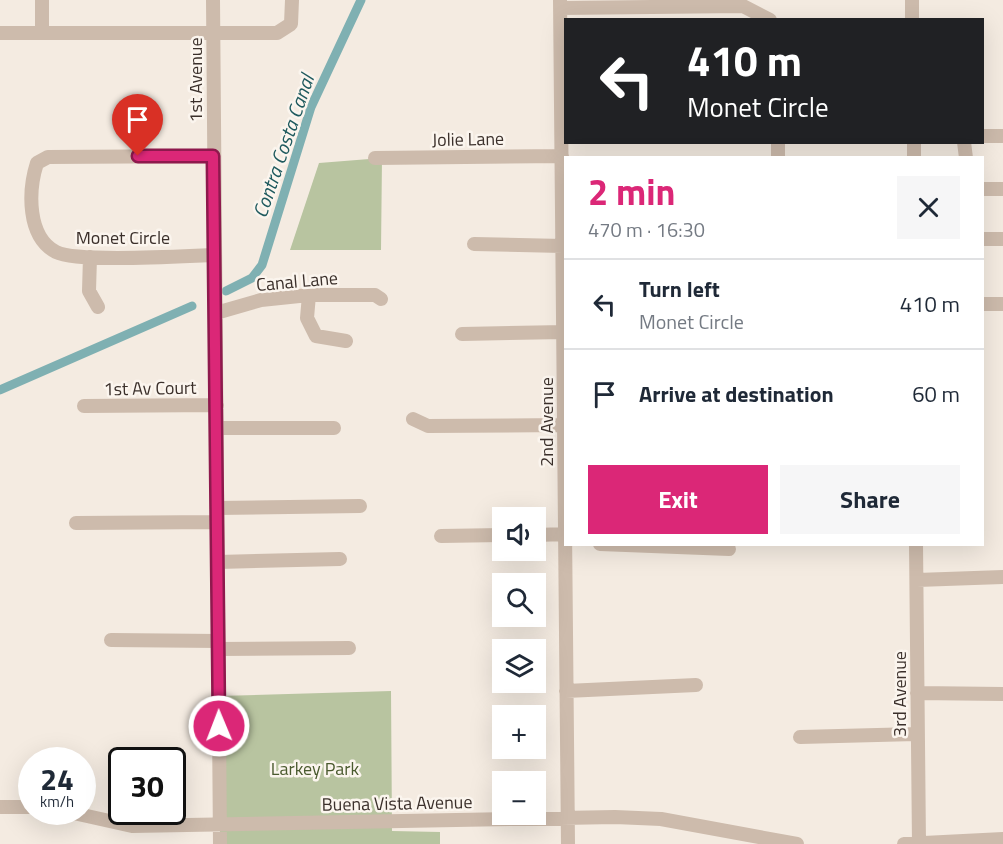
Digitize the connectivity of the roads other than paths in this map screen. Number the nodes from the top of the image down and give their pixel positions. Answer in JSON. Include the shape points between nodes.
{"nodes":[{"id":1,"x":42,"y":0,"type":"edge"},
{"id":2,"x":213,"y":0,"type":"edge"},
{"id":3,"x":292,"y":0,"type":"edge"},
{"id":4,"x":912,"y":0,"type":"edge"},
{"id":5,"x":692,"y":3,"type":"edge"},
{"id":6,"x":560,"y":4,"type":"edge"},
{"id":7,"x":766,"y":18,"type":"edge"},
{"id":8,"x":912,"y":18,"type":"edge"},
{"id":9,"x":213,"y":32,"type":"junction"},
{"id":10,"x":0,"y":33,"type":"edge"},
{"id":11,"x":42,"y":33,"type":"junction"},
{"id":12,"x":984,"y":136,"type":"edge"},
{"id":13,"x":1003,"y":136,"type":"edge"},
{"id":14,"x":563,"y":146,"type":"edge"},
{"id":15,"x":213,"y":156,"type":"junction"},
{"id":16,"x":375,"y":158,"type":"dead end"},
{"id":17,"x":984,"y":189,"type":"edge"},
{"id":18,"x":1003,"y":189,"type":"edge"},
{"id":19,"x":984,"y":239,"type":"edge"},
{"id":20,"x":1003,"y":239,"type":"edge"},
{"id":21,"x":474,"y":244,"type":"dead end"},
{"id":22,"x":563,"y":246,"type":"junction"},
{"id":23,"x":214,"y":255,"type":"junction"},
{"id":24,"x":90,"y":257,"type":"junction"},
{"id":25,"x":564,"y":294,"type":"edge"},
{"id":26,"x":309,"y":295,"type":"junction"},
{"id":27,"x":381,"y":299,"type":"dead end"},
{"id":28,"x":984,"y":304,"type":"edge"},
{"id":29,"x":1003,"y":304,"type":"edge"},
{"id":30,"x":98,"y":308,"type":"dead end"},
{"id":31,"x":216,"y":313,"type":"junction"},
{"id":32,"x":564,"y":332,"type":"joint"},
{"id":33,"x":462,"y":334,"type":"dead end"},
{"id":34,"x":346,"y":341,"type":"dead end"},
{"id":35,"x":217,"y":405,"type":"junction"},
{"id":36,"x":84,"y":406,"type":"dead end"},
{"id":37,"x":412,"y":419,"type":"dead end"},
{"id":38,"x":564,"y":425,"type":"edge"},
{"id":39,"x":217,"y":428,"type":"junction"},
{"id":40,"x":334,"y":428,"type":"dead end"},
{"id":41,"x":360,"y":506,"type":"dead end"},
{"id":42,"x":217,"y":508,"type":"junction"},
{"id":43,"x":217,"y":522,"type":"junction"},
{"id":44,"x":76,"y":523,"type":"dead end"},
{"id":45,"x":564,"y":534,"type":"edge"},
{"id":46,"x":492,"y":535,"type":"edge"},
{"id":47,"x":546,"y":535,"type":"edge"},
{"id":48,"x":441,"y":536,"type":"dead end"},
{"id":49,"x":565,"y":546,"type":"edge"},
{"id":50,"x":652,"y":546,"type":"edge"},
{"id":51,"x":916,"y":546,"type":"edge"},
{"id":52,"x":729,"y":549,"type":"dead end"},
{"id":53,"x":340,"y":559,"type":"dead end"},
{"id":54,"x":218,"y":562,"type":"junction"},
{"id":55,"x":1003,"y":577,"type":"edge"},
{"id":56,"x":917,"y":580,"type":"junction"},
{"id":57,"x":111,"y":640,"type":"dead end"},
{"id":58,"x":218,"y":645,"type":"junction"},
{"id":59,"x":349,"y":648,"type":"dead end"},
{"id":60,"x":696,"y":685,"type":"dead end"},
{"id":61,"x":566,"y":691,"type":"junction"},
{"id":62,"x":917,"y":693,"type":"junction"},
{"id":63,"x":1003,"y":693,"type":"edge"},
{"id":64,"x":916,"y":734,"type":"junction"},
{"id":65,"x":800,"y":737,"type":"dead end"},
{"id":66,"x":0,"y":807,"type":"edge"},
{"id":67,"x":18,"y":807,"type":"edge"},
{"id":68,"x":96,"y":818,"type":"edge"},
{"id":69,"x":567,"y":818,"type":"junction"},
{"id":70,"x":220,"y":825,"type":"junction"},
{"id":71,"x":1003,"y":839,"type":"edge"},
{"id":72,"x":919,"y":843,"type":"edge"},
{"id":73,"x":220,"y":844,"type":"edge"},
{"id":74,"x":568,"y":844,"type":"edge"},
{"id":75,"x":797,"y":844,"type":"edge"},
{"id":76,"x":904,"y":844,"type":"edge"}],
"edges":[{"from":1,"to":11,"type":"street"},
{"from":2,"to":9,"type":"street","name":"1st Avenue"},
{"from":3,"to":9,"type":"street","via":[[293,19],[285,30]]},
{"from":4,"to":8,"type":"street"},
{"from":5,"to":6,"type":"street"},
{"from":5,"to":7,"type":"street","via":[[743,6]]},
{"from":6,"to":14,"type":"street","name":"2nd Avenue"},
{"from":9,"to":11,"type":"street"},
{"from":9,"to":15,"type":"street","name":"1st Avenue"},
{"from":10,"to":11,"type":"street"},
{"from":12,"to":13,"type":"street"},
{"from":14,"to":16,"type":"street","name":"Jolie Lane"},
{"from":14,"to":22,"type":"street","name":"2nd Avenue"},
{"from":15,"to":23,"type":"street","name":"1st Avenue"},
{"from":15,"to":24,"type":"street","name":"Monet Circle","via":[[42,158],[33,175],[38,235],[58,253]]},
{"from":17,"to":18,"type":"street"},
{"from":19,"to":20,"type":"street"},
{"from":21,"to":22,"type":"street"},
{"from":22,"to":25,"type":"street","name":"2nd Avenue"},
{"from":23,"to":24,"type":"street","name":"Monet Circle"},
{"from":23,"to":31,"type":"street","name":"1st Avenue"},
{"from":24,"to":30,"type":"street","via":[[89,291]]},
{"from":25,"to":32,"type":"street","name":"2nd Avenue"},
{"from":26,"to":27,"type":"street","name":"Canal Lane","via":[[375,295]]},
{"from":26,"to":31,"type":"street","name":"Canal Lane","via":[[261,300]]},
{"from":26,"to":34,"type":"street","via":[[307,318],[316,336]]},
{"from":28,"to":29,"type":"street"},
{"from":31,"to":35,"type":"street","name":"1st Avenue"},
{"from":32,"to":33,"type":"street"},
{"from":35,"to":36,"type":"street","name":"1st Av Court"},
{"from":35,"to":39,"type":"street","name":"1st Avenue"},
{"from":37,"to":38,"type":"street","via":[[428,426]]},
{"from":39,"to":40,"type":"street"},
{"from":39,"to":42,"type":"street","name":"1st Avenue"},
{"from":41,"to":42,"type":"street"},
{"from":42,"to":43,"type":"street","name":"1st Avenue"},
{"from":43,"to":44,"type":"street"},
{"from":43,"to":54,"type":"street","name":"1st Avenue"},
{"from":45,"to":47,"type":"street"},
{"from":46,"to":48,"type":"street"},
{"from":49,"to":61,"type":"street","name":"2nd Avenue"},
{"from":50,"to":52,"type":"street"},
{"from":51,"to":56,"type":"street","name":"3rd Avenue"},
{"from":53,"to":54,"type":"street"},
{"from":54,"to":58,"type":"street","name":"1st Avenue"},
{"from":55,"to":56,"type":"street"},
{"from":56,"to":62,"type":"street","name":"3rd Avenue"},
{"from":57,"to":58,"type":"street"},
{"from":58,"to":59,"type":"street"},
{"from":58,"to":70,"type":"street","name":"1st Avenue"},
{"from":60,"to":61,"type":"street"},
{"from":61,"to":69,"type":"street","name":"2nd Avenue"},
{"from":62,"to":63,"type":"street"},
{"from":62,"to":64,"type":"street","name":"3rd Avenue"},
{"from":64,"to":65,"type":"street"},
{"from":64,"to":72,"type":"street","name":"3rd Avenue"},
{"from":66,"to":67,"type":"street"},
{"from":68,"to":70,"type":"street","name":"Buena Vista Avenue","via":[[132,826]]},
{"from":69,"to":70,"type":"street","name":"Buena Vista Avenue"},
{"from":69,"to":74,"type":"street","name":"2nd Avenue"},
{"from":69,"to":75,"type":"street","name":"Buena Vista Avenue","via":[[661,819]]},
{"from":70,"to":73,"type":"street","name":"1st Avenue"},
{"from":71,"to":72,"type":"street"},
{"from":72,"to":76,"type":"street"}]}
